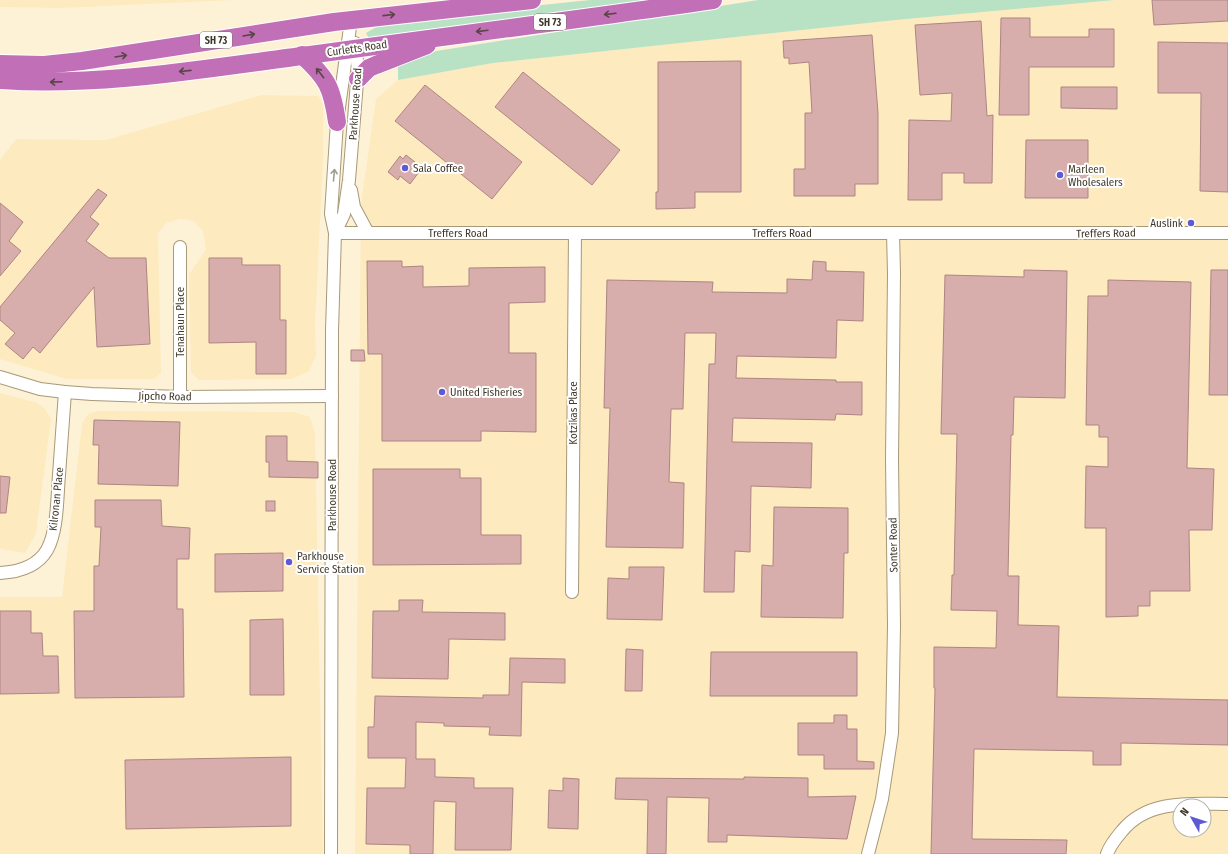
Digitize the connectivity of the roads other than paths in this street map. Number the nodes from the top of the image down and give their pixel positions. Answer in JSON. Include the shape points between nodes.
{"nodes":[{"id":1,"x":532,"y":0,"type":"edge"},
{"id":2,"x":713,"y":0,"type":"edge"},
{"id":3,"x":351,"y":20,"type":"junction"},
{"id":4,"x":451,"y":35,"type":"junction"},
{"id":5,"x":352,"y":49,"type":"junction"},
{"id":6,"x":302,"y":56,"type":"junction"},
{"id":7,"x":0,"y":64,"type":"edge"},
{"id":8,"x":358,"y":79,"type":"junction"},
{"id":9,"x":0,"y":80,"type":"edge"},
{"id":10,"x":337,"y":122,"type":"junction"},
{"id":11,"x":349,"y":180,"type":"junction"},
{"id":12,"x":335,"y":233,"type":"junction"},
{"id":13,"x":368,"y":233,"type":"junction"},
{"id":14,"x":575,"y":233,"type":"junction"},
{"id":15,"x":893,"y":233,"type":"junction"},
{"id":16,"x":1228,"y":233,"type":"edge"},
{"id":17,"x":180,"y":247,"type":"dead end"},
{"id":18,"x":0,"y":377,"type":"edge"},
{"id":19,"x":65,"y":392,"type":"junction"},
{"id":20,"x":332,"y":396,"type":"junction"},
{"id":21,"x":180,"y":397,"type":"junction"},
{"id":22,"x":0,"y":573,"type":"edge"},
{"id":23,"x":572,"y":592,"type":"dead end"},
{"id":24,"x":1228,"y":804,"type":"edge"},
{"id":25,"x":331,"y":854,"type":"edge"},
{"id":26,"x":868,"y":854,"type":"edge"},
{"id":27,"x":1107,"y":854,"type":"edge"}],
"edges":[{"from":3,"to":1,"type":"highway","number":"SH 73","one_way":true},
{"from":2,"to":4,"type":"highway","name":"Curletts Road","number":"SH 73","one_way":true},
{"from":3,"to":5,"type":"street","name":"Parkhouse Road"},
{"from":7,"to":3,"type":"highway","number":"SH 73","one_way":true,"via":[[44,65],[82,61]]},
{"from":4,"to":5,"type":"highway","name":"Curletts Road","number":"SH 73"},
{"from":4,"to":8,"type":"highway","via":[[369,68]]},
{"from":5,"to":6,"type":"highway","name":"Curletts Road","number":"SH 73"},
{"from":5,"to":8,"type":"street","name":"Parkhouse Road","via":[[358,60]]},
{"from":5,"to":10,"type":"street","name":"Parkhouse Road"},
{"from":6,"to":9,"type":"highway","name":"Curletts Road","number":"SH 73","one_way":true,"via":[[224,67],[81,81]]},
{"from":10,"to":6,"type":"highway","one_way":true,"via":[[334,100],[327,83],[318,70]]},
{"from":8,"to":11,"type":"street","name":"Parkhouse Road"},
{"from":12,"to":10,"type":"street","name":"Parkhouse Road","one_way":true,"via":[[331,214]]},
{"from":11,"to":12,"type":"street","name":"Parkhouse Road","via":[[344,214]]},
{"from":11,"to":13,"type":"street","via":[[354,207]]},
{"from":12,"to":13,"type":"street","name":"Treffers Road"},
{"from":12,"to":20,"type":"street","name":"Parkhouse Road"},
{"from":13,"to":14,"type":"street","name":"Treffers Road"},
{"from":14,"to":15,"type":"street","name":"Treffers Road"},
{"from":14,"to":23,"type":"street","name":"Kotzikas Place"},
{"from":15,"to":16,"type":"street","name":"Treffers Road"},
{"from":15,"to":26,"type":"street","name":"Sonter Road","via":[[892,733],[882,799]]},
{"from":17,"to":21,"type":"street","name":"Tenahaun Place"},
{"from":18,"to":19,"type":"street","name":"Jipcho Road","via":[[40,389]]},
{"from":19,"to":21,"type":"street","name":"Jipcho Road"},
{"from":19,"to":22,"type":"street","name":"Kilronan Place","via":[[56,515],[49,544],[34,564],[13,572]]},
{"from":20,"to":21,"type":"street","name":"Jipcho Road"},
{"from":20,"to":25,"type":"street","name":"Parkhouse Road"},
{"from":24,"to":27,"type":"street","via":[[1177,804],[1154,808],[1127,824]]}]}
